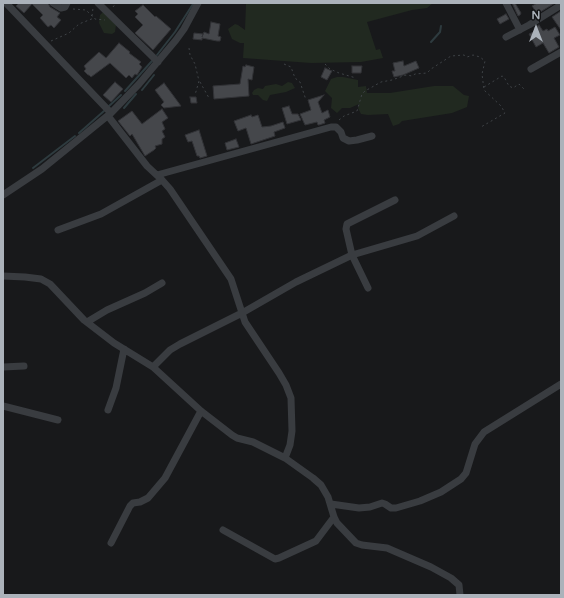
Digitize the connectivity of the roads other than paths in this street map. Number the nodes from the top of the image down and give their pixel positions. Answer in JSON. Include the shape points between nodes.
{"nodes":[{"id":1,"x":6,"y":3,"type":"edge"},
{"id":2,"x":53,"y":3,"type":"edge"},
{"id":3,"x":98,"y":3,"type":"edge"},
{"id":4,"x":198,"y":3,"type":"edge"},
{"id":5,"x":506,"y":3,"type":"edge"},
{"id":6,"x":548,"y":3,"type":"edge"},
{"id":7,"x":66,"y":5,"type":"edge"},
{"id":8,"x":561,"y":5,"type":"edge"},
{"id":9,"x":553,"y":10,"type":"junction"},
{"id":10,"x":520,"y":30,"type":"junction"},
{"id":11,"x":506,"y":37,"type":"dead end"},
{"id":12,"x":561,"y":52,"type":"edge"},
{"id":13,"x":158,"y":62,"type":"junction"},
{"id":14,"x":531,"y":69,"type":"dead end"},
{"id":15,"x":110,"y":115,"type":"junction"},
{"id":16,"x":372,"y":136,"type":"dead end"},
{"id":17,"x":159,"y":177,"type":"junction"},
{"id":18,"x":3,"y":195,"type":"edge"},
{"id":19,"x":395,"y":200,"type":"dead end"},
{"id":20,"x":454,"y":216,"type":"dead end"},
{"id":21,"x":58,"y":230,"type":"dead end"},
{"id":22,"x":352,"y":255,"type":"junction"},
{"id":23,"x":3,"y":276,"type":"edge"},
{"id":24,"x":162,"y":283,"type":"dead end"},
{"id":25,"x":368,"y":288,"type":"dead end"},
{"id":26,"x":242,"y":313,"type":"junction"},
{"id":27,"x":87,"y":322,"type":"junction"},
{"id":28,"x":124,"y":349,"type":"junction"},
{"id":29,"x":24,"y":366,"type":"dead end"},
{"id":30,"x":3,"y":367,"type":"edge"},
{"id":31,"x":153,"y":367,"type":"junction"},
{"id":32,"x":561,"y":384,"type":"edge"},
{"id":33,"x":3,"y":406,"type":"edge"},
{"id":34,"x":108,"y":410,"type":"dead end"},
{"id":35,"x":202,"y":411,"type":"junction"},
{"id":36,"x":58,"y":420,"type":"dead end"},
{"id":37,"x":285,"y":458,"type":"junction"},
{"id":38,"x":331,"y":504,"type":"junction"},
{"id":39,"x":334,"y":517,"type":"junction"},
{"id":40,"x":223,"y":530,"type":"dead end"},
{"id":41,"x":111,"y":543,"type":"dead end"},
{"id":42,"x":460,"y":595,"type":"edge"}],
"edges":[{"from":1,"to":15,"type":"street"},
{"from":2,"to":7,"type":"street","via":[[60,8]]},
{"from":3,"to":13,"type":"street"},
{"from":4,"to":13,"type":"street","via":[[184,29]]},
{"from":5,"to":10,"type":"street"},
{"from":6,"to":9,"type":"street"},
{"from":8,"to":9,"type":"street"},
{"from":9,"to":10,"type":"street"},
{"from":10,"to":11,"type":"street"},
{"from":12,"to":14,"type":"street"},
{"from":13,"to":15,"type":"street"},
{"from":15,"to":17,"type":"street","via":[[147,166]]},
{"from":15,"to":18,"type":"street","via":[[42,169]]},
{"from":16,"to":17,"type":"street","via":[[349,141],[343,138],[336,127]]},
{"from":17,"to":21,"type":"street","via":[[101,214]]},
{"from":17,"to":26,"type":"street","via":[[231,279]]},
{"from":19,"to":22,"type":"street","via":[[347,224]]},
{"from":20,"to":22,"type":"street","via":[[417,236]]},
{"from":22,"to":25,"type":"street"},
{"from":22,"to":26,"type":"street","via":[[296,282]]},
{"from":23,"to":27,"type":"street","via":[[41,279],[50,284]]},
{"from":24,"to":27,"type":"street"},
{"from":26,"to":31,"type":"street","via":[[170,350]]},
{"from":26,"to":37,"type":"street","via":[[245,322],[280,373],[291,398],[292,431]]},
{"from":27,"to":28,"type":"street"},
{"from":28,"to":31,"type":"street"},
{"from":28,"to":34,"type":"street","via":[[116,388]]},
{"from":29,"to":30,"type":"street"},
{"from":31,"to":35,"type":"street"},
{"from":32,"to":38,"type":"street","via":[[484,432],[475,444],[466,473],[441,492],[396,508],[385,504],[359,508]]},
{"from":33,"to":36,"type":"street"},
{"from":35,"to":37,"type":"street","via":[[237,438],[253,442]]},
{"from":35,"to":41,"type":"street","via":[[163,481],[148,498],[130,506]]},
{"from":37,"to":38,"type":"street","via":[[321,485]]},
{"from":38,"to":39,"type":"street"},
{"from":39,"to":40,"type":"street","via":[[316,541],[279,558],[272,558]]},
{"from":39,"to":42,"type":"street","via":[[356,543],[387,548],[431,567],[459,585]]}]}
